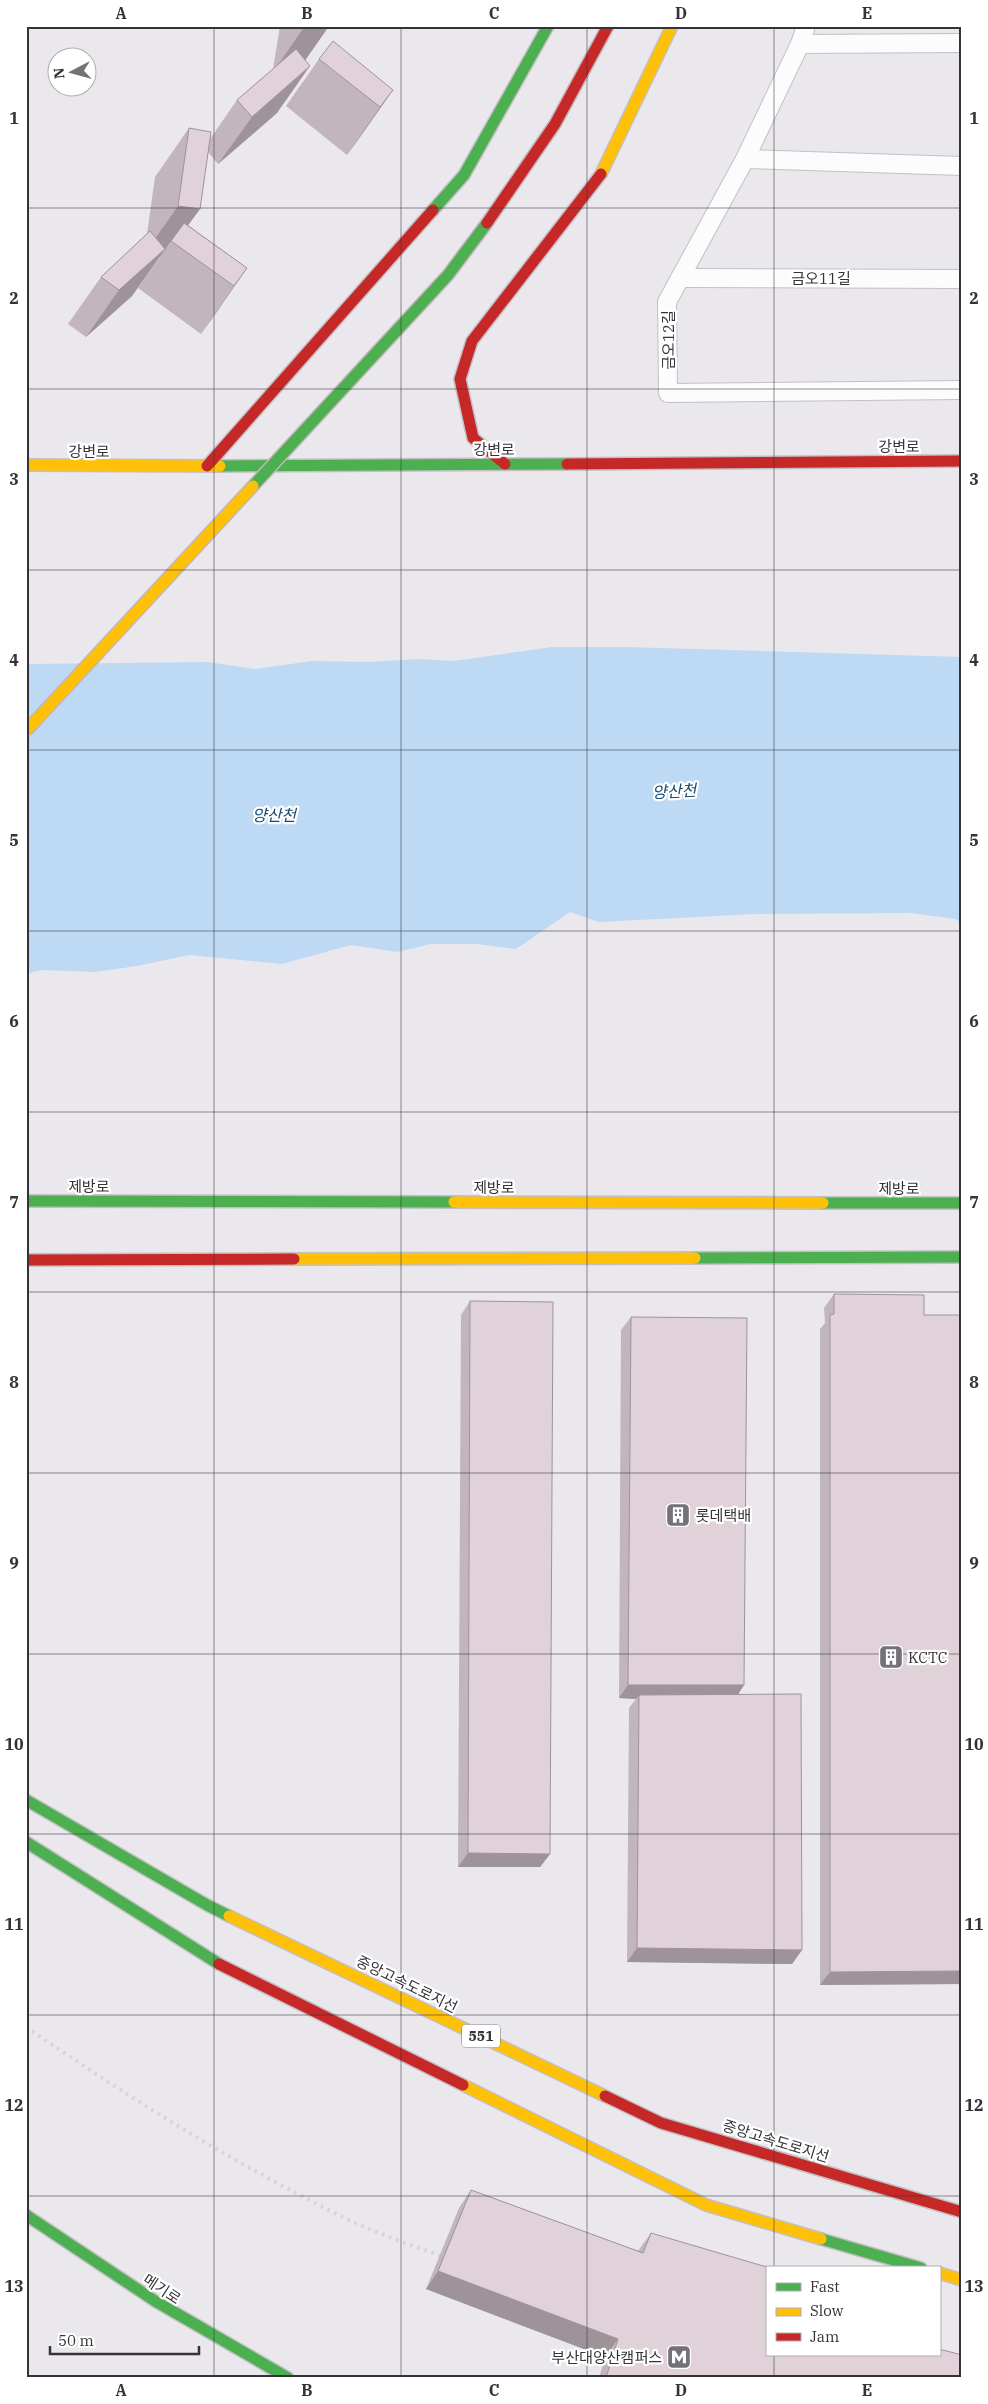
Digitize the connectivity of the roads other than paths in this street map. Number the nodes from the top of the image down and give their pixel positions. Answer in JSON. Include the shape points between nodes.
{"nodes":[{"id":1,"x":548,"y":26,"type":"edge"},
{"id":2,"x":608,"y":26,"type":"edge"},
{"id":3,"x":672,"y":26,"type":"edge"},
{"id":4,"x":806,"y":26,"type":"edge"},
{"id":5,"x":962,"y":43,"type":"edge"},
{"id":6,"x":800,"y":44,"type":"junction"},
{"id":7,"x":745,"y":159,"type":"junction"},
{"id":8,"x":962,"y":166,"type":"edge"},
{"id":9,"x":680,"y":278,"type":"junction"},
{"id":10,"x":962,"y":279,"type":"edge"},
{"id":11,"x":962,"y":390,"type":"edge"},
{"id":12,"x":962,"y":461,"type":"edge"},
{"id":13,"x":505,"y":464,"type":"junction"},
{"id":14,"x":26,"y":465,"type":"edge"},
{"id":15,"x":207,"y":466,"type":"junction"},
{"id":16,"x":26,"y":731,"type":"edge"},
{"id":17,"x":26,"y":1201,"type":"edge"},
{"id":18,"x":962,"y":1203,"type":"edge"},
{"id":19,"x":962,"y":1257,"type":"edge"},
{"id":20,"x":26,"y":1260,"type":"edge"},
{"id":21,"x":26,"y":1800,"type":"edge"},
{"id":22,"x":26,"y":1842,"type":"edge"},
{"id":23,"x":962,"y":2212,"type":"edge"},
{"id":24,"x":26,"y":2215,"type":"edge"},
{"id":25,"x":913,"y":2266,"type":"edge"},
{"id":26,"x":940,"y":2273,"type":"edge"},
{"id":27,"x":962,"y":2280,"type":"edge"},
{"id":28,"x":288,"y":2378,"type":"edge"}],
"edges":[{"from":1,"to":15,"type":"main road","via":[[464,175]]},
{"from":2,"to":16,"type":"main road","bridge":true,"via":[[541,147],[501,208],[448,275]]},
{"from":3,"to":13,"type":"main road","via":[[598,180],[472,341],[460,379],[472,438]]},
{"from":4,"to":6,"type":"street","name":"금오12길"},
{"from":5,"to":6,"type":"street"},
{"from":6,"to":7,"type":"street","name":"금오12길"},
{"from":7,"to":8,"type":"street"},
{"from":7,"to":9,"type":"street","name":"금오12길"},
{"from":9,"to":10,"type":"street","name":"금오11길"},
{"from":9,"to":11,"type":"street","name":"금오12길","via":[[667,302],[668,392]]},
{"from":12,"to":13,"type":"main road","name":"강변로"},
{"from":13,"to":15,"type":"main road","name":"강변로"},
{"from":14,"to":15,"type":"main road","name":"강변로"},
{"from":17,"to":18,"type":"main road","name":"제방로"},
{"from":19,"to":20,"type":"main road"},
{"from":21,"to":23,"type":"main road","name":"중앙고속도로지선","number":"551","via":[[207,1905],[661,2122]]},
{"from":22,"to":25,"type":"main road","via":[[227,1969],[706,2205]]},
{"from":24,"to":28,"type":"main road","name":"메기로","via":[[173,2314]]},
{"from":26,"to":27,"type":"main road"}]}
